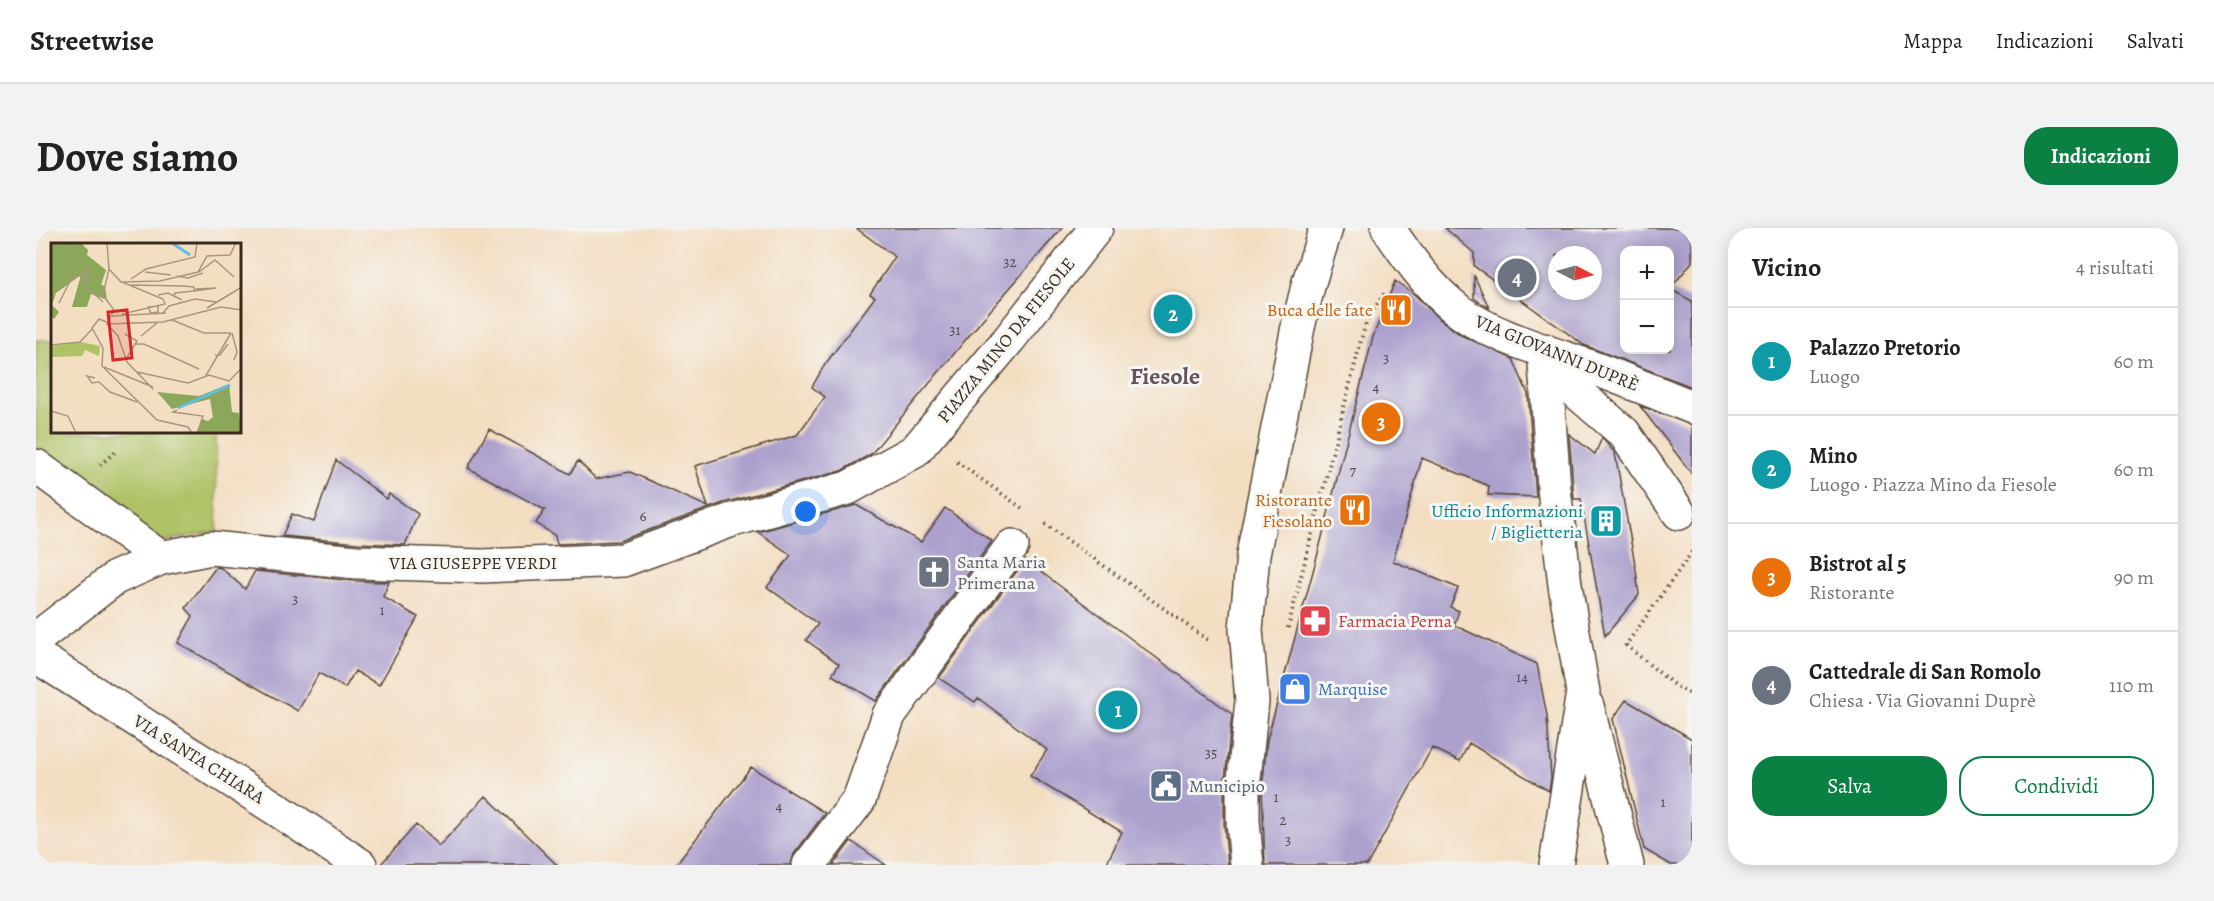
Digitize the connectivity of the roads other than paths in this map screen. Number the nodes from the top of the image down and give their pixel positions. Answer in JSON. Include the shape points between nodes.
{"nodes":[{"id":1,"x":1096,"y":228,"type":"edge"},
{"id":2,"x":1326,"y":228,"type":"edge"},
{"id":3,"x":1388,"y":228,"type":"edge"},
{"id":4,"x":1557,"y":355,"type":"junction"},
{"id":5,"x":1692,"y":407,"type":"edge"},
{"id":6,"x":920,"y":445,"type":"joint"},
{"id":7,"x":36,"y":466,"type":"edge"},
{"id":8,"x":1678,"y":513,"type":"dead end"},
{"id":9,"x":1012,"y":546,"type":"dead end"},
{"id":10,"x":161,"y":558,"type":"junction"},
{"id":11,"x":36,"y":639,"type":"edge"},
{"id":12,"x":36,"y":656,"type":"edge"},
{"id":13,"x":1583,"y":692,"type":"junction"},
{"id":14,"x":360,"y":865,"type":"edge"},
{"id":15,"x":809,"y":865,"type":"edge"},
{"id":16,"x":1247,"y":865,"type":"edge"},
{"id":17,"x":1556,"y":865,"type":"edge"},
{"id":18,"x":1627,"y":865,"type":"edge"}],
"edges":[{"from":1,"to":6,"type":"street","name":"PIAZZA MINO DA FIESOLE"},
{"from":2,"to":16,"type":"street","via":[[1298,327],[1254,545],[1246,629],[1252,693],[1243,789]]},
{"from":3,"to":4,"type":"street","name":"VIA GIOVANNI DUPRÈ","via":[[1408,257],[1460,312]]},
{"from":4,"to":5,"type":"street","name":"VIA GIOVANNI DUPRÈ"},
{"from":4,"to":8,"type":"street","via":[[1572,388],[1624,434]]},
{"from":4,"to":13,"type":"street","via":[[1554,488]]},
{"from":6,"to":10,"type":"street","name":"VIA GIUSEPPE VERDI","via":[[848,488],[729,521],[623,560],[482,566],[357,562],[211,548]]},
{"from":7,"to":10,"type":"street"},
{"from":9,"to":15,"type":"street","via":[[890,715],[859,800]]},
{"from":10,"to":11,"type":"street","name":"VIA GIUSEPPE VERDI","via":[[115,578]]},
{"from":12,"to":14,"type":"street","name":"VIA SANTA CHIARA"},
{"from":13,"to":17,"type":"street"},
{"from":13,"to":18,"type":"street"}]}
